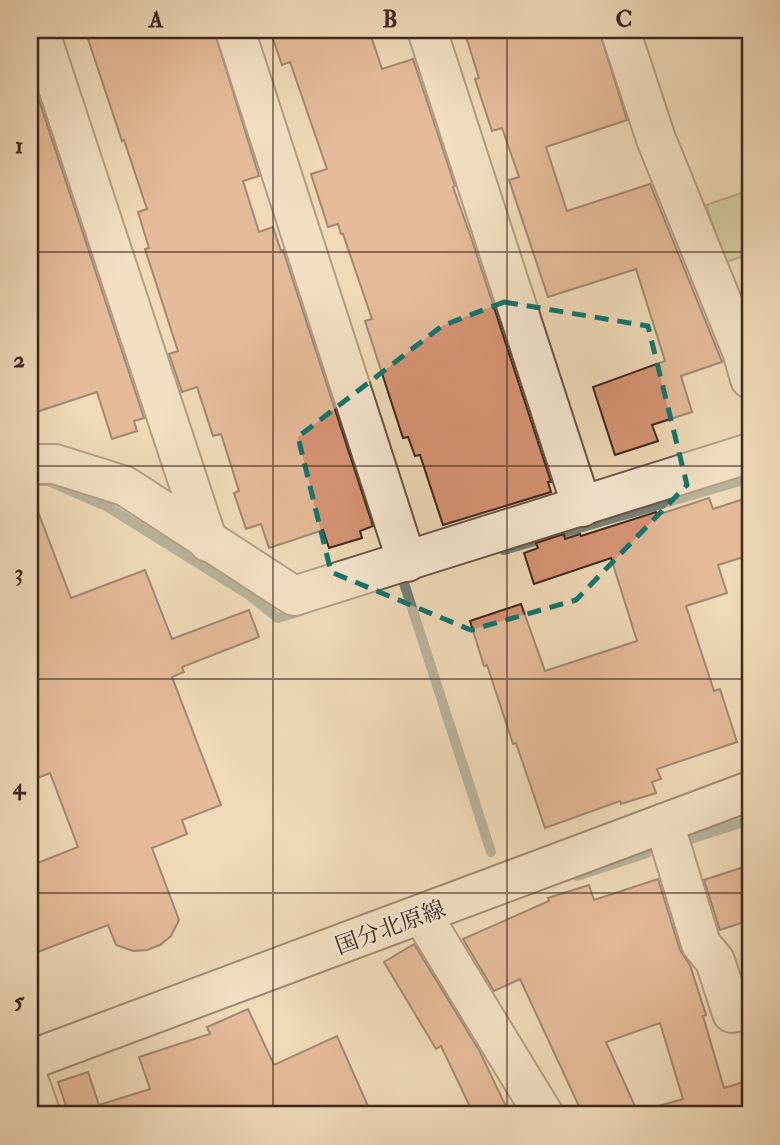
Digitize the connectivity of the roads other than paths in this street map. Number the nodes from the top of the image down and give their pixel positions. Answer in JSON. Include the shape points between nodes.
{"nodes":[{"id":1,"x":39,"y":30,"type":"edge"},
{"id":2,"x":235,"y":30,"type":"edge"},
{"id":3,"x":427,"y":30,"type":"edge"},
{"id":4,"x":620,"y":30,"type":"edge"},
{"id":5,"x":750,"y":379,"type":"edge"},
{"id":6,"x":750,"y":453,"type":"edge"},
{"id":7,"x":30,"y":464,"type":"edge"},
{"id":8,"x":582,"y":507,"type":"junction"},
{"id":9,"x":208,"y":542,"type":"junction"},
{"id":10,"x":407,"y":562,"type":"junction"},
{"id":11,"x":750,"y":790,"type":"edge"},
{"id":12,"x":664,"y":823,"type":"junction"},
{"id":13,"x":422,"y":915,"type":"junction"},
{"id":14,"x":750,"y":1008,"type":"edge"},
{"id":15,"x":30,"y":1060,"type":"edge"},
{"id":16,"x":30,"y":1084,"type":"edge"},
{"id":17,"x":40,"y":1115,"type":"edge"},
{"id":18,"x":544,"y":1115,"type":"edge"}],
"edges":[{"from":1,"to":9,"type":"street"},
{"from":2,"to":10,"type":"street"},
{"from":3,"to":8,"type":"street"},
{"from":4,"to":5,"type":"street","via":[[656,139]]},
{"from":6,"to":8,"type":"street"},
{"from":7,"to":9,"type":"street","via":[[55,464],[125,486]]},
{"from":8,"to":10,"type":"street"},
{"from":9,"to":10,"type":"street","via":[[294,596]]},
{"from":11,"to":12,"type":"street","name":"国分北原線"},
{"from":12,"to":13,"type":"street","name":"国分北原線"},
{"from":12,"to":14,"type":"street","via":[[701,944],[715,961],[732,1013]]},
{"from":13,"to":15,"type":"street","name":"国分北原線"},
{"from":13,"to":18,"type":"street"},
{"from":16,"to":17,"type":"street"}]}
